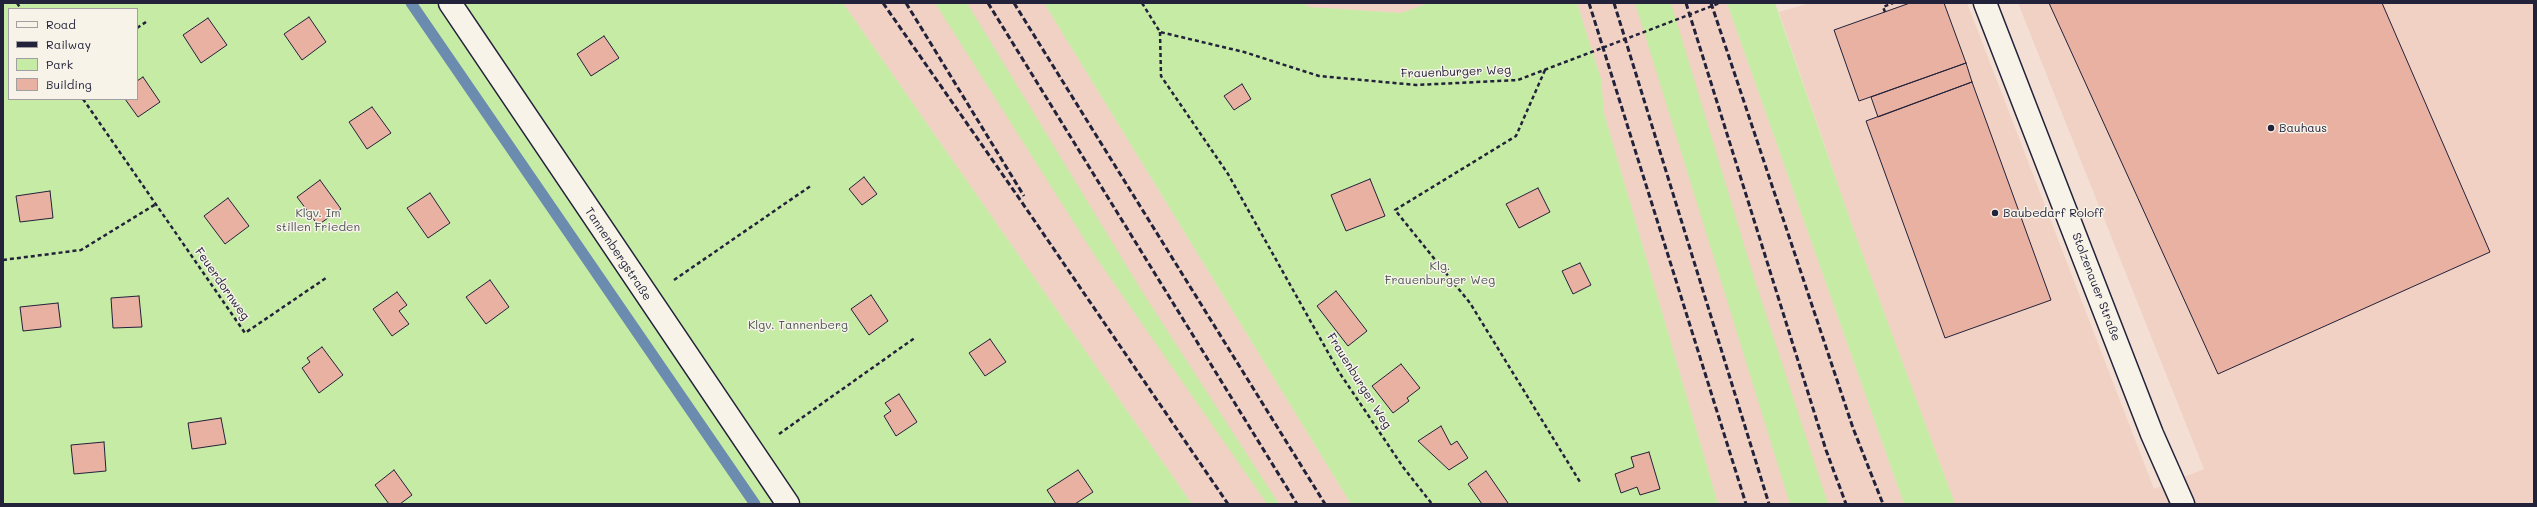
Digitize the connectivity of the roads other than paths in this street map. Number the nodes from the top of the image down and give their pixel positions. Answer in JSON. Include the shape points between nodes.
{"nodes":[{"id":1,"x":450,"y":3,"type":"edge"},
{"id":2,"x":1985,"y":3,"type":"edge"},
{"id":3,"x":788,"y":504,"type":"edge"},
{"id":4,"x":2183,"y":504,"type":"edge"}],
"edges":[{"from":1,"to":3,"type":"street","name":"Tannenbergstraße","via":[[751,453]]},
{"from":2,"to":4,"type":"street","name":"Stolzenauer Straße","via":[[2152,434]]}]}
